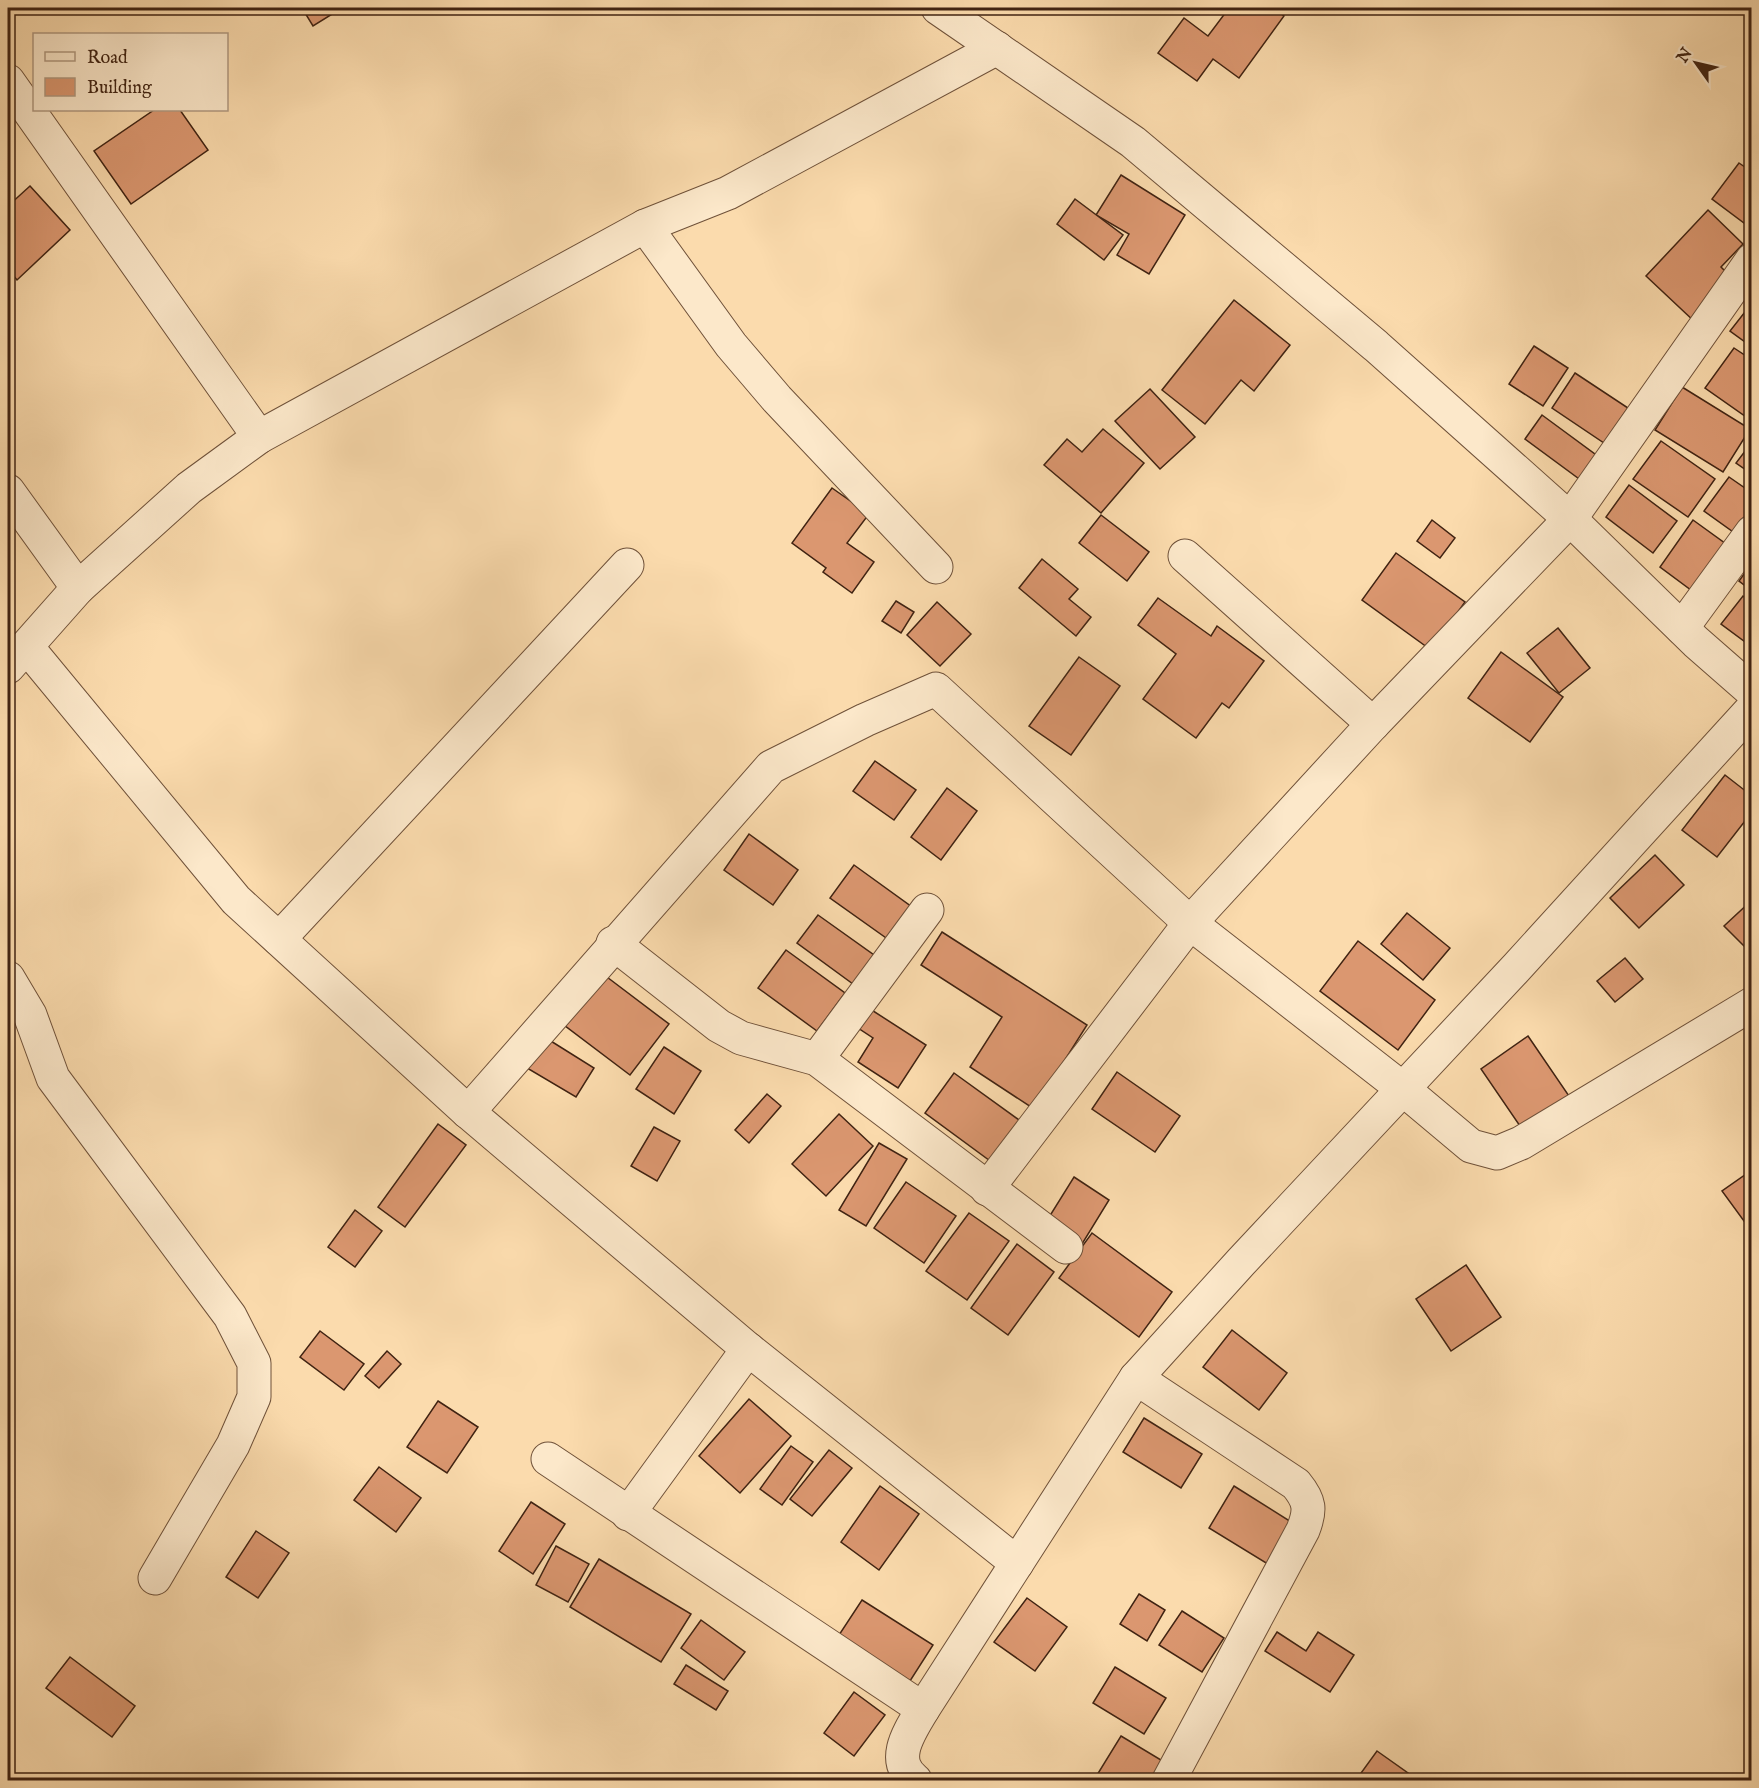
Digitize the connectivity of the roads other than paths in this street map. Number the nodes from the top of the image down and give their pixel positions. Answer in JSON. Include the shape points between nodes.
{"nodes":[{"id":1,"x":938,"y":8,"type":"edge"},
{"id":2,"x":997,"y":48,"type":"junction"},
{"id":3,"x":8,"y":81,"type":"edge"},
{"id":4,"x":645,"y":226,"type":"junction"},
{"id":5,"x":1752,"y":260,"type":"edge"},
{"id":6,"x":259,"y":437,"type":"junction"},
{"id":7,"x":8,"y":491,"type":"edge"},
{"id":8,"x":1570,"y":519,"type":"junction"},
{"id":9,"x":1752,"y":532,"type":"edge"},
{"id":10,"x":1185,"y":556,"type":"dead end"},
{"id":11,"x":627,"y":565,"type":"dead end"},
{"id":12,"x":936,"y":567,"type":"dead end"},
{"id":13,"x":78,"y":588,"type":"junction"},
{"id":14,"x":1682,"y":628,"type":"junction"},
{"id":15,"x":17,"y":657,"type":"edge"},
{"id":16,"x":1752,"y":691,"type":"edge"},
{"id":17,"x":1752,"y":709,"type":"edge"},
{"id":18,"x":1373,"y":724,"type":"junction"},
{"id":19,"x":927,"y":910,"type":"dead end"},
{"id":20,"x":1190,"y":923,"type":"junction"},
{"id":21,"x":279,"y":939,"type":"junction"},
{"id":22,"x":613,"y":943,"type":"junction"},
{"id":23,"x":8,"y":978,"type":"edge"},
{"id":24,"x":1752,"y":1004,"type":"edge"},
{"id":25,"x":817,"y":1059,"type":"junction"},
{"id":26,"x":1403,"y":1089,"type":"junction"},
{"id":27,"x":468,"y":1112,"type":"junction"},
{"id":28,"x":987,"y":1189,"type":"junction"},
{"id":29,"x":1066,"y":1247,"type":"dead end"},
{"id":30,"x":748,"y":1349,"type":"junction"},
{"id":31,"x":1136,"y":1378,"type":"junction"},
{"id":32,"x":548,"y":1459,"type":"dead end"},
{"id":33,"x":628,"y":1514,"type":"junction"},
{"id":34,"x":1017,"y":1563,"type":"junction"},
{"id":35,"x":155,"y":1578,"type":"dead end"},
{"id":36,"x":923,"y":1709,"type":"junction"},
{"id":37,"x":915,"y":1780,"type":"edge"},
{"id":38,"x":1169,"y":1780,"type":"edge"}],
"edges":[{"from":1,"to":2,"type":"street"},
{"from":2,"to":4,"type":"street","via":[[728,193]]},
{"from":2,"to":8,"type":"street","via":[[1133,142],[1376,346]]},
{"from":3,"to":6,"type":"street"},
{"from":4,"to":6,"type":"street"},
{"from":4,"to":12,"type":"street","via":[[731,345],[777,399]]},
{"from":5,"to":8,"type":"street"},
{"from":6,"to":13,"type":"street","via":[[189,488]]},
{"from":7,"to":13,"type":"street"},
{"from":8,"to":14,"type":"street"},
{"from":8,"to":18,"type":"street"},
{"from":9,"to":14,"type":"street"},
{"from":10,"to":18,"type":"street"},
{"from":11,"to":21,"type":"street"},
{"from":13,"to":15,"type":"street"},
{"from":14,"to":16,"type":"street"},
{"from":15,"to":21,"type":"street","via":[[236,900]]},
{"from":17,"to":26,"type":"street"},
{"from":18,"to":20,"type":"street"},
{"from":19,"to":25,"type":"street"},
{"from":20,"to":22,"type":"street","via":[[936,689],[771,767]]},
{"from":20,"to":26,"type":"street"},
{"from":20,"to":28,"type":"street"},
{"from":21,"to":27,"type":"street"},
{"from":22,"to":25,"type":"street","via":[[719,1026],[741,1038]]},
{"from":22,"to":27,"type":"street"},
{"from":23,"to":35,"type":"street","via":[[30,1015],[53,1078],[230,1316],[254,1363],[254,1397],[233,1445]]},
{"from":24,"to":26,"type":"street","via":[[1521,1143],[1497,1153],[1472,1146]]},
{"from":25,"to":28,"type":"street"},
{"from":26,"to":31,"type":"street"},
{"from":27,"to":30,"type":"street"},
{"from":28,"to":29,"type":"street"},
{"from":30,"to":33,"type":"street"},
{"from":30,"to":34,"type":"street"},
{"from":31,"to":34,"type":"street"},
{"from":31,"to":38,"type":"street","via":[[1296,1485],[1307,1497],[1310,1512]]},
{"from":32,"to":33,"type":"street"},
{"from":33,"to":36,"type":"street"},
{"from":34,"to":36,"type":"street"},
{"from":36,"to":37,"type":"street","via":[[904,1743],[902,1760]]}]}
